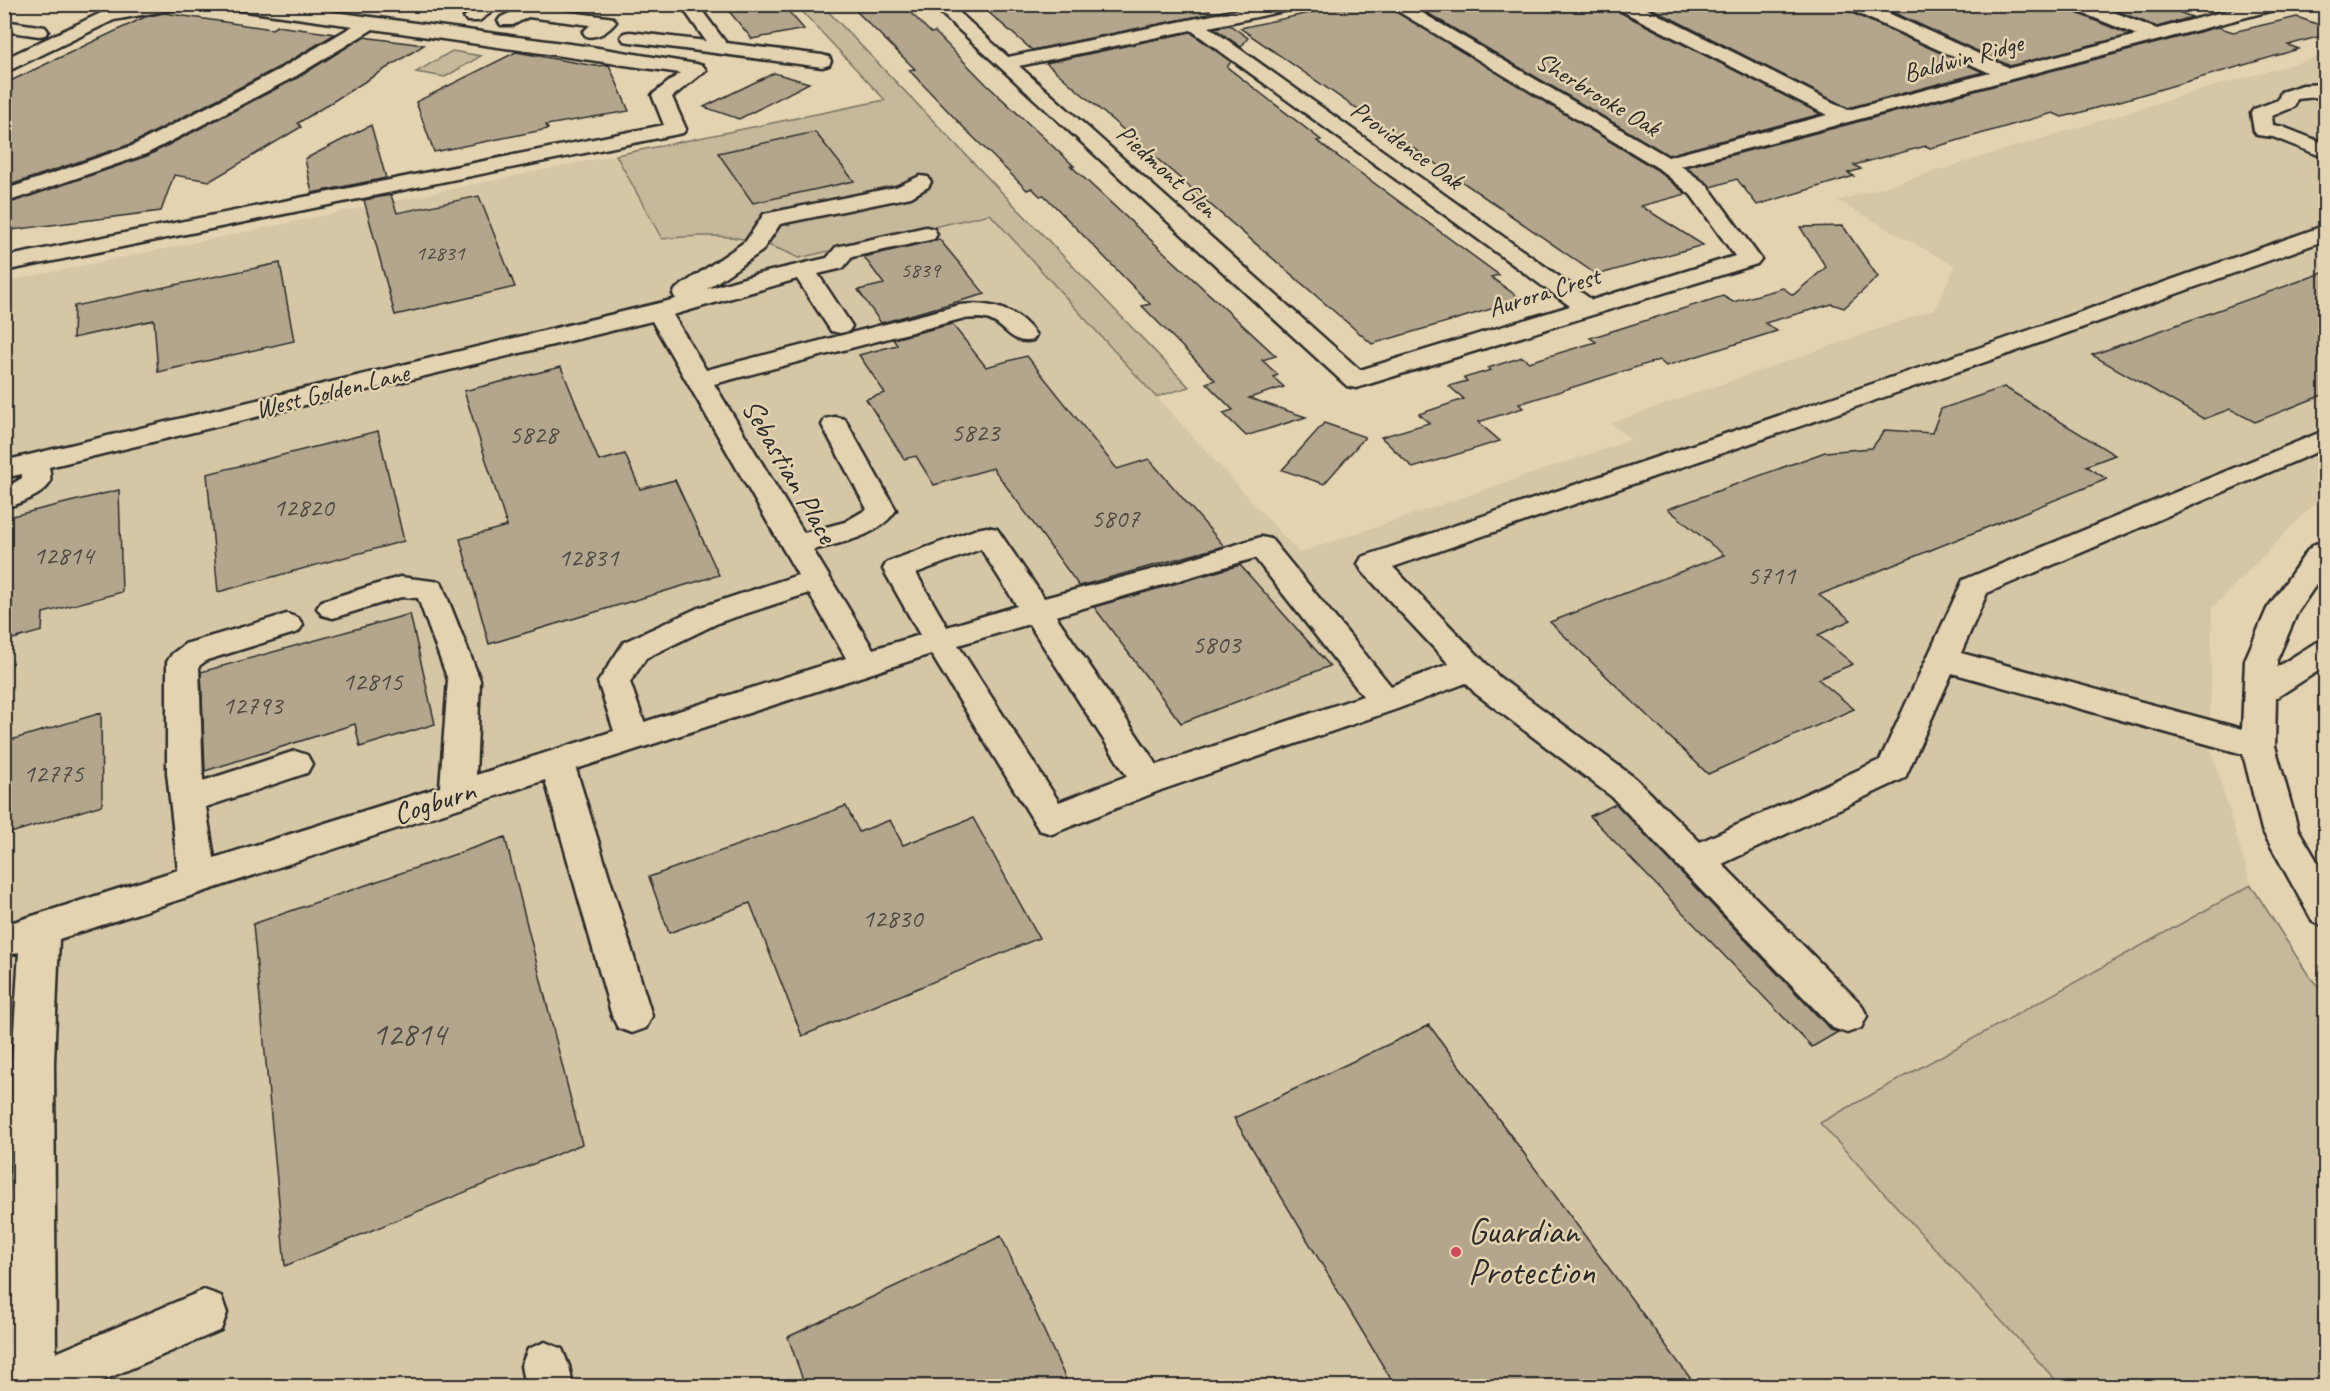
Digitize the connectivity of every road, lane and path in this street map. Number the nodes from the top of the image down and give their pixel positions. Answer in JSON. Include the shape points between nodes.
{"nodes":[{"id":1,"x":123,"y":4,"type":"edge"},
{"id":2,"x":175,"y":4,"type":"edge"},
{"id":3,"x":232,"y":4,"type":"edge"},
{"id":4,"x":495,"y":4,"type":"edge"},
{"id":5,"x":688,"y":4,"type":"edge"},
{"id":6,"x":939,"y":4,"type":"edge"},
{"id":7,"x":1294,"y":4,"type":"edge"},
{"id":8,"x":1394,"y":4,"type":"edge"},
{"id":9,"x":1622,"y":4,"type":"edge"},
{"id":10,"x":1852,"y":4,"type":"edge"},
{"id":11,"x":2076,"y":4,"type":"edge"},
{"id":12,"x":2275,"y":4,"type":"edge"},
{"id":13,"x":90,"y":8,"type":"edge"},
{"id":14,"x":451,"y":14,"type":"dead end"},
{"id":15,"x":473,"y":17,"type":"junction"},
{"id":16,"x":370,"y":23,"type":"junction"},
{"id":17,"x":1195,"y":25,"type":"junction"},
{"id":18,"x":4,"y":26,"type":"edge"},
{"id":19,"x":39,"y":31,"type":"junction"},
{"id":20,"x":2157,"y":36,"type":"junction"},
{"id":21,"x":4,"y":46,"type":"edge"},
{"id":22,"x":720,"y":48,"type":"junction"},
{"id":23,"x":822,"y":61,"type":"dead end"},
{"id":24,"x":1005,"y":63,"type":"junction"},
{"id":25,"x":4,"y":67,"type":"edge"},
{"id":26,"x":2009,"y":74,"type":"junction"},
{"id":27,"x":2325,"y":90,"type":"edge"},
{"id":28,"x":1846,"y":117,"type":"junction"},
{"id":29,"x":2325,"y":152,"type":"edge"},
{"id":30,"x":1665,"y":164,"type":"junction"},
{"id":31,"x":920,"y":182,"type":"dead end"},
{"id":32,"x":4,"y":197,"type":"edge"},
{"id":33,"x":2325,"y":232,"type":"edge"},
{"id":34,"x":926,"y":234,"type":"dead end"},
{"id":35,"x":1749,"y":259,"type":"joint"},
{"id":36,"x":4,"y":264,"type":"edge"},
{"id":37,"x":803,"y":270,"type":"junction"},
{"id":38,"x":1588,"y":308,"type":"junction"},
{"id":39,"x":659,"y":312,"type":"junction"},
{"id":40,"x":840,"y":326,"type":"dead end"},
{"id":41,"x":1024,"y":335,"type":"dead end"},
{"id":42,"x":699,"y":380,"type":"junction"},
{"id":43,"x":1356,"y":380,"type":"joint"},
{"id":44,"x":835,"y":425,"type":"dead end"},
{"id":45,"x":2325,"y":438,"type":"edge"},
{"id":46,"x":35,"y":462,"type":"junction"},
{"id":47,"x":4,"y":470,"type":"edge"},
{"id":48,"x":4,"y":499,"type":"edge"},
{"id":49,"x":796,"y":546,"type":"junction"},
{"id":50,"x":2325,"y":551,"type":"edge"},
{"id":51,"x":816,"y":580,"type":"junction"},
{"id":52,"x":333,"y":608,"type":"dead end"},
{"id":53,"x":1035,"y":611,"type":"junction"},
{"id":54,"x":287,"y":625,"type":"dead end"},
{"id":55,"x":939,"y":641,"type":"junction"},
{"id":56,"x":2325,"y":651,"type":"edge"},
{"id":57,"x":1941,"y":659,"type":"junction"},
{"id":58,"x":865,"y":663,"type":"junction"},
{"id":59,"x":1471,"y":668,"type":"junction"},
{"id":60,"x":2259,"y":693,"type":"junction"},
{"id":61,"x":1385,"y":701,"type":"junction"},
{"id":62,"x":633,"y":737,"type":"junction"},
{"id":63,"x":2258,"y":746,"type":"junction"},
{"id":64,"x":557,"y":762,"type":"junction"},
{"id":65,"x":295,"y":764,"type":"dead end"},
{"id":66,"x":1149,"y":781,"type":"junction"},
{"id":67,"x":457,"y":794,"type":"junction"},
{"id":68,"x":187,"y":800,"type":"junction"},
{"id":69,"x":1695,"y":860,"type":"junction"},
{"id":70,"x":198,"y":878,"type":"junction"},
{"id":71,"x":2325,"y":911,"type":"edge"},
{"id":72,"x":22,"y":935,"type":"edge"},
{"id":73,"x":632,"y":1016,"type":"dead end"},
{"id":74,"x":1847,"y":1016,"type":"dead end"},
{"id":75,"x":204,"y":1313,"type":"dead end"},
{"id":76,"x":34,"y":1386,"type":"edge"}],
"edges":[{"from":1,"to":13,"type":"street"},
{"from":2,"to":25,"type":"street","via":[[109,16]]},
{"from":3,"to":16,"type":"street"},
{"from":4,"to":15,"type":"street"},
{"from":5,"to":22,"type":"street"},
{"from":6,"to":24,"type":"street","name":"Piedmont Glen"},
{"from":7,"to":17,"type":"street"},
{"from":8,"to":30,"type":"street","name":"Sherbrooke Oak"},
{"from":9,"to":28,"type":"street"},
{"from":10,"to":26,"type":"street"},
{"from":11,"to":20,"type":"street"},
{"from":12,"to":20,"type":"street","name":"Baldwin Ridge"},
{"from":13,"to":19,"type":"street"},
{"from":14,"to":15,"type":"street"},
{"from":15,"to":22,"type":"street"},
{"from":16,"to":32,"type":"street","via":[[289,72],[139,150]]},
{"from":16,"to":36,"type":"street","via":[[696,69],[662,95],[676,129]]},
{"from":17,"to":24,"type":"street"},
{"from":17,"to":38,"type":"street","name":"Providence Oak"},
{"from":18,"to":19,"type":"street"},
{"from":19,"to":21,"type":"street"},
{"from":20,"to":26,"type":"street","name":"Baldwin Ridge"},
{"from":22,"to":23,"type":"street"},
{"from":24,"to":43,"type":"street","name":"Piedmont Glen"},
{"from":26,"to":28,"type":"street","name":"Baldwin Ridge"},
{"from":27,"to":29,"type":"street","via":[[2288,96],[2287,103],[2261,113],[2264,131],[2276,131]]},
{"from":28,"to":30,"type":"street","name":"Baldwin Ridge"},
{"from":30,"to":35,"type":"street","name":"Sherbrooke Oak","via":[[1699,190]]},
{"from":31,"to":39,"type":"street","via":[[903,192],[772,219],[754,246]]},
{"from":33,"to":59,"type":"street","via":[[2005,347],[1373,564]]},
{"from":34,"to":37,"type":"street","name":"West Golden Lane","via":[[844,252],[835,263]]},
{"from":35,"to":38,"type":"street","name":"Aurora Crest"},
{"from":37,"to":39,"type":"street","name":"West Golden Lane"},
{"from":37,"to":40,"type":"street"},
{"from":38,"to":43,"type":"street","name":"Aurora Crest"},
{"from":39,"to":42,"type":"street","name":"Sebastian Place"},
{"from":39,"to":46,"type":"street","name":"West Golden Lane"},
{"from":41,"to":42,"type":"street","via":[[999,313],[960,312]]},
{"from":42,"to":49,"type":"street","name":"Sebastian Place"},
{"from":44,"to":49,"type":"street","via":[[882,510],[862,525]]},
{"from":45,"to":57,"type":"street","via":[[1974,587]]},
{"from":46,"to":47,"type":"street","name":"West Golden Lane"},
{"from":46,"to":48,"type":"street","via":[[36,481]]},
{"from":49,"to":51,"type":"street","name":"Sebastian Place"},
{"from":50,"to":60,"type":"street","via":[[2283,609],[2261,660]]},
{"from":51,"to":58,"type":"street","name":"Sebastian Place"},
{"from":51,"to":62,"type":"street","via":[[709,615],[635,650],[614,682]]},
{"from":52,"to":67,"type":"street","via":[[400,587],[429,589],[464,680]]},
{"from":53,"to":55,"type":"street","name":"Cogburn"},
{"from":53,"to":55,"type":"street","via":[[987,536],[898,569]]},
{"from":53,"to":61,"type":"street","name":"Cogburn","via":[[1261,546]]},
{"from":53,"to":66,"type":"street"},
{"from":54,"to":68,"type":"street","via":[[196,652],[183,662]]},
{"from":55,"to":58,"type":"street","name":"Cogburn"},
{"from":55,"to":66,"type":"street","via":[[1052,820]]},
{"from":56,"to":60,"type":"street"},
{"from":57,"to":63,"type":"street"},
{"from":57,"to":69,"type":"street","via":[[1893,769]]},
{"from":58,"to":62,"type":"street","name":"Cogburn"},
{"from":59,"to":61,"type":"street"},
{"from":59,"to":69,"type":"street","via":[[1487,685],[1623,787]]},
{"from":60,"to":63,"type":"street"},
{"from":61,"to":66,"type":"street"},
{"from":62,"to":64,"type":"street","name":"Cogburn"},
{"from":63,"to":71,"type":"street","via":[[2280,830]]},
{"from":64,"to":67,"type":"street","name":"Cogburn"},
{"from":64,"to":73,"type":"street"},
{"from":65,"to":68,"type":"street"},
{"from":67,"to":70,"type":"street","name":"Cogburn"},
{"from":68,"to":70,"type":"street"},
{"from":69,"to":74,"type":"street"},
{"from":70,"to":72,"type":"street","name":"Cogburn"},
{"from":72,"to":76,"type":"street","via":[[33,1063]]},
{"from":75,"to":76,"type":"street"}]}
